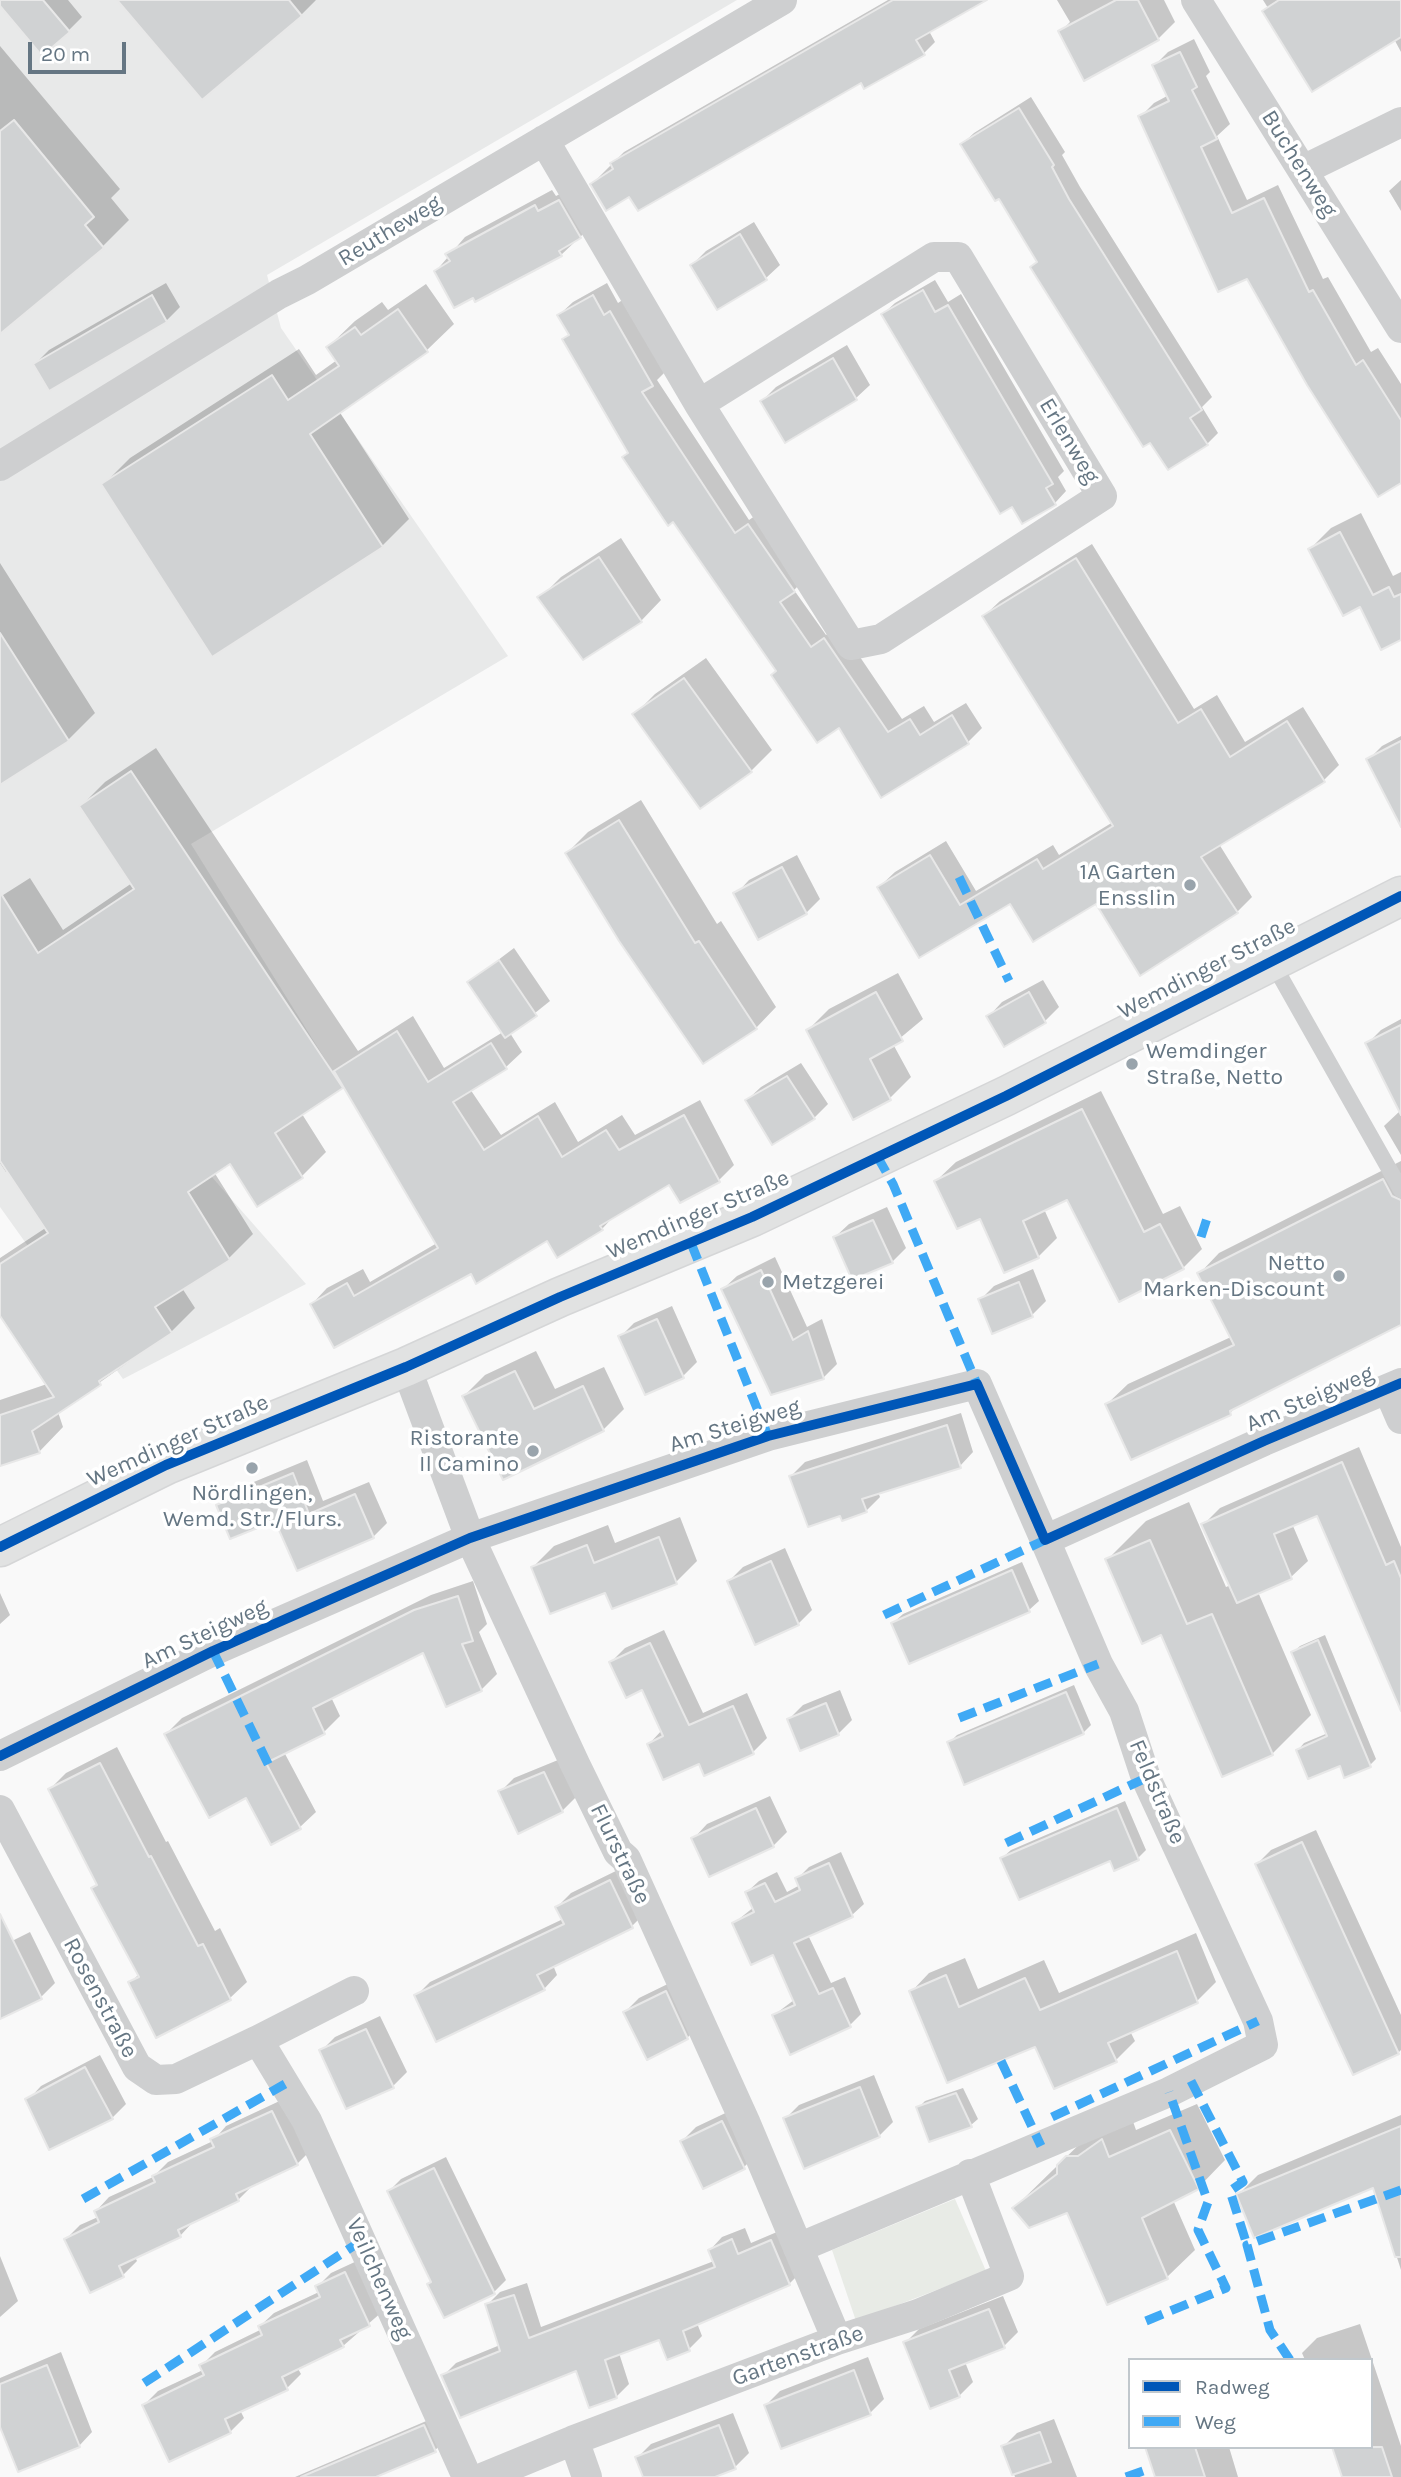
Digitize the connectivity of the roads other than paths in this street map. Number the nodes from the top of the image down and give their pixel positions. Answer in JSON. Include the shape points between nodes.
{"nodes":[{"id":1,"x":782,"y":0,"type":"edge"},
{"id":2,"x":1196,"y":0,"type":"edge"},
{"id":3,"x":1401,"y":122,"type":"edge"},
{"id":4,"x":544,"y":140,"type":"junction"},
{"id":5,"x":1303,"y":170,"type":"junction"},
{"id":6,"x":1401,"y":328,"type":"edge"},
{"id":7,"x":699,"y":404,"type":"junction"},
{"id":8,"x":0,"y":466,"type":"edge"},
{"id":9,"x":1401,"y":896,"type":"edge"},
{"id":10,"x":1272,"y":960,"type":"junction"},
{"id":11,"x":1401,"y":1190,"type":"edge"},
{"id":12,"x":406,"y":1367,"type":"junction"},
{"id":13,"x":1395,"y":1386,"type":"edge"},
{"id":14,"x":1401,"y":1419,"type":"edge"},
{"id":15,"x":470,"y":1538,"type":"junction"},
{"id":16,"x":1045,"y":1541,"type":"junction"},
{"id":17,"x":0,"y":1547,"type":"edge"},
{"id":18,"x":0,"y":1756,"type":"edge"},
{"id":19,"x":0,"y":1810,"type":"edge"},
{"id":20,"x":354,"y":1991,"type":"dead end"},
{"id":21,"x":258,"y":2040,"type":"junction"},
{"id":22,"x":970,"y":2174,"type":"junction"},
{"id":23,"x":798,"y":2248,"type":"junction"},
{"id":24,"x":836,"y":2340,"type":"junction"},
{"id":25,"x":574,"y":2440,"type":"junction"},
{"id":26,"x":467,"y":2477,"type":"edge"},
{"id":27,"x":485,"y":2477,"type":"edge"},
{"id":28,"x":587,"y":2477,"type":"edge"}],
"edges":[{"from":1,"to":4,"type":"street","name":"Reutheweg"},
{"from":2,"to":5,"type":"street","name":"Buchenweg"},
{"from":3,"to":5,"type":"street"},
{"from":4,"to":7,"type":"street","name":"Erlenweg"},
{"from":4,"to":8,"type":"street","name":"Reutheweg","via":[[279,294]]},
{"from":5,"to":6,"type":"street","name":"Buchenweg"},
{"from":7,"to":7,"type":"street","name":"Erlenweg","via":[[851,645],[881,639],[1102,496],[958,257],[934,257]]},
{"from":9,"to":10,"type":"main road","name":"Wemdinger Straße"},
{"from":10,"to":11,"type":"lane"},
{"from":10,"to":12,"type":"main road","name":"Wemdinger Straße","via":[[1006,1096],[752,1217]]},
{"from":12,"to":15,"type":"street","name":"Flurstraße"},
{"from":12,"to":17,"type":"main road","name":"Wemdinger Straße","via":[[166,1465]]},
{"from":13,"to":14,"type":"street"},
{"from":13,"to":16,"type":"street","name":"Am Steigweg"},
{"from":15,"to":16,"type":"street","name":"Am Steigweg","via":[[768,1436],[977,1384]]},
{"from":15,"to":18,"type":"street","name":"Am Steigweg","via":[[213,1651]]},
{"from":15,"to":23,"type":"street","name":"Flurstraße","via":[[587,1789],[625,1859]]},
{"from":16,"to":22,"type":"street","name":"Feldstraße","via":[[1098,1664],[1124,1711],[1146,1778],[1258,2021],[1263,2045],[1169,2092]]},
{"from":19,"to":21,"type":"street","name":"Rosenstraße","via":[[137,2067],[156,2080],[176,2078]]},
{"from":20,"to":21,"type":"street","name":"Rosenstraße"},
{"from":21,"to":26,"type":"street","name":"Veilchenweg","via":[[313,2133]]},
{"from":22,"to":23,"type":"street"},
{"from":22,"to":24,"type":"street","name":"Gartenstraße","via":[[1009,2276],[918,2314]]},
{"from":23,"to":24,"type":"street","name":"Flurstraße"},
{"from":24,"to":25,"type":"street","name":"Gartenstraße"},
{"from":25,"to":27,"type":"street","name":"Gartenstraße"},
{"from":25,"to":28,"type":"street"}]}
